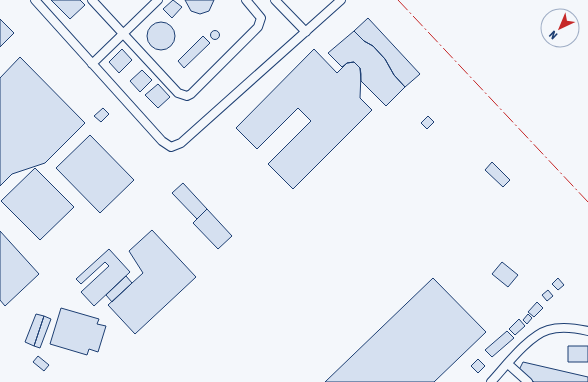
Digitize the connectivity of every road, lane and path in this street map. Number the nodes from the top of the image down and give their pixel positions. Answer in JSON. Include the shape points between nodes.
{"nodes":[{"id":1,"x":35,"y":0,"type":"edge"},
{"id":2,"x":92,"y":0,"type":"edge"},
{"id":3,"x":158,"y":0,"type":"edge"},
{"id":4,"x":246,"y":0,"type":"edge"},
{"id":5,"x":275,"y":0,"type":"edge"},
{"id":6,"x":341,"y":0,"type":"edge"},
{"id":7,"x":306,"y":32,"type":"junction"},
{"id":8,"x":124,"y":34,"type":"junction"},
{"id":9,"x":92,"y":64,"type":"junction"},
{"id":10,"x":588,"y":331,"type":"edge"},
{"id":11,"x":508,"y":364,"type":"junction"},
{"id":12,"x":491,"y":382,"type":"edge"},
{"id":13,"x":528,"y":382,"type":"edge"}],
"edges":[{"from":1,"to":9,"type":"lane"},
{"from":2,"to":8,"type":"lane"},
{"from":3,"to":8,"type":"lane"},
{"from":4,"to":8,"type":"lane","via":[[261,18],[258,27],[187,96],[178,93]]},
{"from":5,"to":7,"type":"lane"},
{"from":6,"to":7,"type":"lane"},
{"from":7,"to":9,"type":"lane","via":[[176,147],[166,145]]},
{"from":8,"to":9,"type":"lane"},
{"from":10,"to":11,"type":"lane","via":[[559,328],[547,330],[535,336]]},
{"from":11,"to":12,"type":"lane"},
{"from":11,"to":13,"type":"lane"}]}
